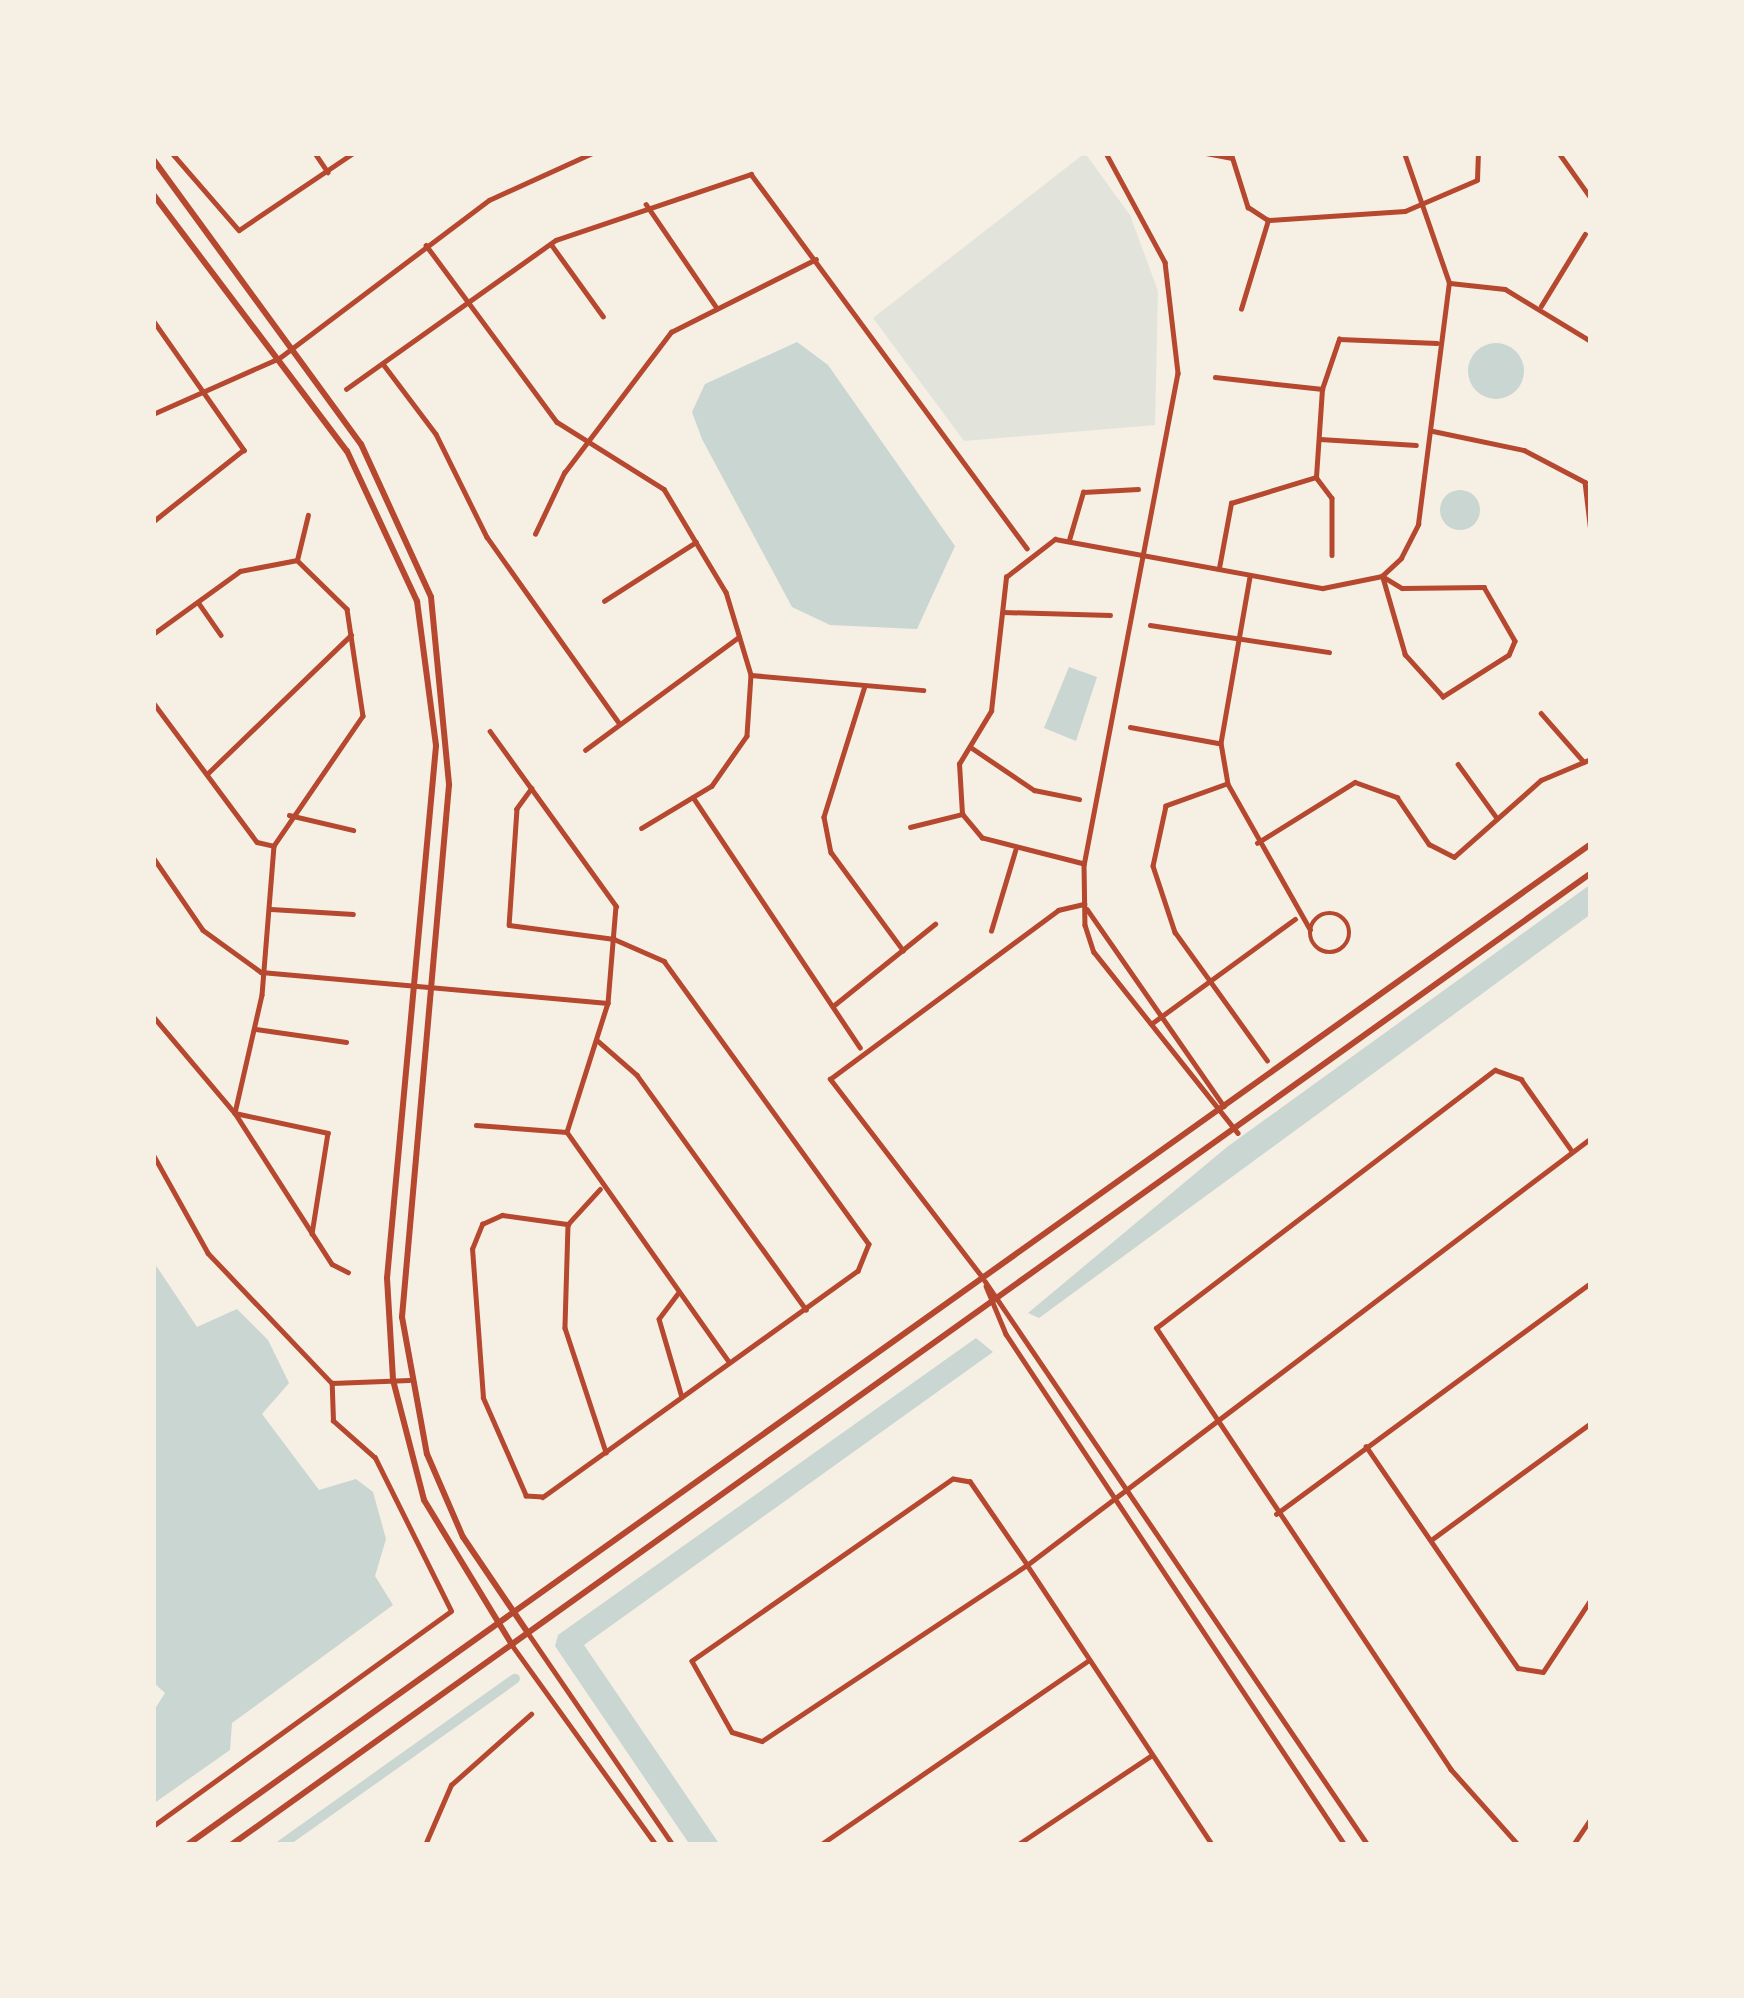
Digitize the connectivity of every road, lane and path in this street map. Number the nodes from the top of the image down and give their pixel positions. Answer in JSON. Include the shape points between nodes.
{"nodes":[{"id":1,"x":172,"y":153,"type":"edge"},
{"id":2,"x":315,"y":153,"type":"edge"},
{"id":3,"x":352,"y":153,"type":"edge"},
{"id":4,"x":592,"y":153,"type":"edge"},
{"id":5,"x":1106,"y":153,"type":"edge"},
{"id":6,"x":1206,"y":153,"type":"edge"},
{"id":7,"x":1404,"y":153,"type":"edge"},
{"id":8,"x":1478,"y":153,"type":"edge"},
{"id":9,"x":1558,"y":153,"type":"edge"},
{"id":10,"x":1231,"y":155,"type":"edge"},
{"id":11,"x":153,"y":159,"type":"edge"},
{"id":12,"x":328,"y":172,"type":"junction"},
{"id":13,"x":153,"y":194,"type":"edge"},
{"id":14,"x":1591,"y":198,"type":"edge"},
{"id":15,"x":1429,"y":201,"type":"junction"},
{"id":16,"x":646,"y":204,"type":"junction"},
{"id":17,"x":1268,"y":220,"type":"junction"},
{"id":18,"x":1585,"y":234,"type":"dead end"},
{"id":19,"x":550,"y":244,"type":"junction"},
{"id":20,"x":426,"y":245,"type":"junction"},
{"id":21,"x":817,"y":258,"type":"junction"},
{"id":22,"x":1449,"y":283,"type":"junction"},
{"id":23,"x":466,"y":301,"type":"junction"},
{"id":24,"x":1540,"y":306,"type":"junction"},
{"id":25,"x":717,"y":308,"type":"junction"},
{"id":26,"x":1241,"y":309,"type":"dead end"},
{"id":27,"x":602,"y":316,"type":"dead end"},
{"id":28,"x":153,"y":320,"type":"edge"},
{"id":29,"x":1591,"y":341,"type":"edge"},
{"id":30,"x":1439,"y":344,"type":"junction"},
{"id":31,"x":292,"y":348,"type":"junction"},
{"id":32,"x":278,"y":359,"type":"junction"},
{"id":33,"x":384,"y":365,"type":"junction"},
{"id":34,"x":1214,"y":377,"type":"dead end"},
{"id":35,"x":346,"y":388,"type":"dead end"},
{"id":36,"x":1322,"y":388,"type":"junction"},
{"id":37,"x":205,"y":390,"type":"junction"},
{"id":38,"x":153,"y":414,"type":"edge"},
{"id":39,"x":1433,"y":431,"type":"junction"},
{"id":40,"x":1321,"y":439,"type":"junction"},
{"id":41,"x":591,"y":442,"type":"junction"},
{"id":42,"x":1416,"y":445,"type":"dead end"},
{"id":43,"x":1316,"y":477,"type":"junction"},
{"id":44,"x":1588,"y":482,"type":"edge"},
{"id":45,"x":1138,"y":489,"type":"dead end"},
{"id":46,"x":308,"y":515,"type":"dead end"},
{"id":47,"x":153,"y":522,"type":"edge"},
{"id":48,"x":1591,"y":532,"type":"edge"},
{"id":49,"x":535,"y":534,"type":"dead end"},
{"id":50,"x":1069,"y":541,"type":"junction"},
{"id":51,"x":696,"y":542,"type":"junction"},
{"id":52,"x":1028,"y":550,"type":"junction"},
{"id":53,"x":1332,"y":555,"type":"dead end"},
{"id":54,"x":1143,"y":556,"type":"junction"},
{"id":55,"x":297,"y":560,"type":"junction"},
{"id":56,"x":1219,"y":570,"type":"junction"},
{"id":57,"x":1382,"y":576,"type":"junction"},
{"id":58,"x":1250,"y":577,"type":"junction"},
{"id":59,"x":604,"y":601,"type":"dead end"},
{"id":60,"x":198,"y":602,"type":"junction"},
{"id":61,"x":1001,"y":612,"type":"junction"},
{"id":62,"x":1110,"y":615,"type":"dead end"},
{"id":63,"x":1150,"y":625,"type":"dead end"},
{"id":64,"x":153,"y":634,"type":"edge"},
{"id":65,"x":351,"y":634,"type":"junction"},
{"id":66,"x":221,"y":635,"type":"dead end"},
{"id":67,"x":739,"y":637,"type":"junction"},
{"id":68,"x":1239,"y":637,"type":"junction"},
{"id":69,"x":1329,"y":652,"type":"dead end"},
{"id":70,"x":751,"y":675,"type":"junction"},
{"id":71,"x":865,"y":686,"type":"junction"},
{"id":72,"x":923,"y":690,"type":"dead end"},
{"id":73,"x":153,"y":702,"type":"edge"},
{"id":74,"x":1541,"y":713,"type":"dead end"},
{"id":75,"x":620,"y":724,"type":"junction"},
{"id":76,"x":1130,"y":727,"type":"dead end"},
{"id":77,"x":490,"y":731,"type":"dead end"},
{"id":78,"x":1221,"y":743,"type":"junction"},
{"id":79,"x":972,"y":748,"type":"junction"},
{"id":80,"x":586,"y":750,"type":"dead end"},
{"id":81,"x":1587,"y":761,"type":"edge"},
{"id":82,"x":1458,"y":764,"type":"dead end"},
{"id":83,"x":207,"y":774,"type":"junction"},
{"id":84,"x":1228,"y":784,"type":"junction"},
{"id":85,"x":532,"y":788,"type":"junction"},
{"id":86,"x":693,"y":797,"type":"junction"},
{"id":87,"x":1079,"y":799,"type":"dead end"},
{"id":88,"x":962,"y":814,"type":"junction"},
{"id":89,"x":289,"y":815,"type":"junction"},
{"id":90,"x":1497,"y":818,"type":"junction"},
{"id":91,"x":910,"y":826,"type":"dead end"},
{"id":92,"x":642,"y":828,"type":"dead end"},
{"id":93,"x":352,"y":830,"type":"dead end"},
{"id":94,"x":1257,"y":843,"type":"junction"},
{"id":95,"x":1591,"y":844,"type":"edge"},
{"id":96,"x":274,"y":846,"type":"junction"},
{"id":97,"x":1015,"y":851,"type":"junction"},
{"id":98,"x":153,"y":857,"type":"edge"},
{"id":99,"x":1084,"y":864,"type":"junction"},
{"id":100,"x":1591,"y":873,"type":"edge"},
{"id":101,"x":1084,"y":904,"type":"junction"},
{"id":102,"x":271,"y":909,"type":"junction"},
{"id":103,"x":353,"y":914,"type":"dead end"},
{"id":104,"x":1295,"y":919,"type":"junction"},
{"id":105,"x":935,"y":923,"type":"dead end"},
{"id":106,"x":1310,"y":929,"type":"junction"},
{"id":107,"x":991,"y":931,"type":"dead end"},
{"id":108,"x":614,"y":939,"type":"junction"},
{"id":109,"x":903,"y":950,"type":"junction"},
{"id":110,"x":261,"y":972,"type":"junction"},
{"id":111,"x":1208,"y":981,"type":"junction"},
{"id":112,"x":414,"y":986,"type":"junction"},
{"id":113,"x":429,"y":987,"type":"junction"},
{"id":114,"x":608,"y":1003,"type":"junction"},
{"id":115,"x":833,"y":1006,"type":"junction"},
{"id":116,"x":153,"y":1016,"type":"edge"},
{"id":117,"x":1162,"y":1016,"type":"junction"},
{"id":118,"x":1151,"y":1024,"type":"junction"},
{"id":119,"x":256,"y":1029,"type":"junction"},
{"id":120,"x":598,"y":1041,"type":"junction"},
{"id":121,"x":346,"y":1042,"type":"dead end"},
{"id":122,"x":860,"y":1047,"type":"dead end"},
{"id":123,"x":1268,"y":1060,"type":"dead end"},
{"id":124,"x":235,"y":1113,"type":"junction"},
{"id":125,"x":1223,"y":1114,"type":"junction"},
{"id":126,"x":476,"y":1125,"type":"dead end"},
{"id":127,"x":567,"y":1132,"type":"junction"},
{"id":128,"x":1238,"y":1133,"type":"junction"},
{"id":129,"x":1591,"y":1138,"type":"edge"},
{"id":130,"x":1572,"y":1151,"type":"junction"},
{"id":131,"x":153,"y":1154,"type":"edge"},
{"id":132,"x":600,"y":1188,"type":"junction"},
{"id":133,"x":568,"y":1225,"type":"junction"},
{"id":134,"x":312,"y":1234,"type":"junction"},
{"id":135,"x":349,"y":1272,"type":"dead end"},
{"id":136,"x":985,"y":1281,"type":"junction"},
{"id":137,"x":1591,"y":1283,"type":"edge"},
{"id":138,"x":679,"y":1293,"type":"junction"},
{"id":139,"x":994,"y":1303,"type":"junction"},
{"id":140,"x":806,"y":1309,"type":"junction"},
{"id":141,"x":730,"y":1363,"type":"junction"},
{"id":142,"x":393,"y":1380,"type":"junction"},
{"id":143,"x":409,"y":1380,"type":"junction"},
{"id":144,"x":332,"y":1383,"type":"junction"},
{"id":145,"x":682,"y":1397,"type":"junction"},
{"id":146,"x":1214,"y":1416,"type":"junction"},
{"id":147,"x":1591,"y":1423,"type":"edge"},
{"id":148,"x":1366,"y":1446,"type":"junction"},
{"id":149,"x":606,"y":1452,"type":"junction"},
{"id":150,"x":1123,"y":1492,"type":"junction"},
{"id":151,"x":1114,"y":1499,"type":"junction"},
{"id":152,"x":1276,"y":1514,"type":"junction"},
{"id":153,"x":1430,"y":1540,"type":"junction"},
{"id":154,"x":1027,"y":1565,"type":"junction"},
{"id":155,"x":1591,"y":1599,"type":"edge"},
{"id":156,"x":511,"y":1609,"type":"junction"},
{"id":157,"x":494,"y":1620,"type":"junction"},
{"id":158,"x":528,"y":1634,"type":"junction"},
{"id":159,"x":512,"y":1645,"type":"junction"},
{"id":160,"x":1090,"y":1660,"type":"junction"},
{"id":161,"x":531,"y":1714,"type":"dead end"},
{"id":162,"x":1152,"y":1754,"type":"junction"},
{"id":163,"x":1591,"y":1818,"type":"edge"},
{"id":164,"x":153,"y":1826,"type":"edge"},
{"id":165,"x":188,"y":1845,"type":"edge"},
{"id":166,"x":231,"y":1845,"type":"edge"},
{"id":167,"x":424,"y":1845,"type":"edge"},
{"id":168,"x":656,"y":1845,"type":"edge"},
{"id":169,"x":673,"y":1845,"type":"edge"},
{"id":170,"x":820,"y":1845,"type":"edge"},
{"id":171,"x":1017,"y":1845,"type":"edge"},
{"id":172,"x":1212,"y":1845,"type":"edge"},
{"id":173,"x":1345,"y":1845,"type":"edge"},
{"id":174,"x":1368,"y":1845,"type":"edge"},
{"id":175,"x":1518,"y":1845,"type":"edge"},
{"id":176,"x":1573,"y":1845,"type":"edge"}],
"edges":[{"from":1,"to":12,"type":"street","via":[[239,230]]},
{"from":2,"to":12,"type":"street"},
{"from":3,"to":12,"type":"street"},
{"from":4,"to":20,"type":"street","via":[[488,200]]},
{"from":5,"to":54,"type":"street","via":[[1150,223],[1178,333]]},
{"from":6,"to":10,"type":"street"},
{"from":7,"to":15,"type":"street"},
{"from":8,"to":15,"type":"street","via":[[1477,180]]},
{"from":9,"to":14,"type":"street"},
{"from":10,"to":17,"type":"street","via":[[1248,207]]},
{"from":11,"to":31,"type":"main road"},
{"from":13,"to":32,"type":"main road"},
{"from":15,"to":17,"type":"street"},
{"from":15,"to":22,"type":"street"},
{"from":16,"to":19,"type":"street"},
{"from":16,"to":21,"type":"street","via":[[752,174]]},
{"from":16,"to":25,"type":"street"},
{"from":17,"to":26,"type":"street"},
{"from":18,"to":24,"type":"street"},
{"from":19,"to":23,"type":"street"},
{"from":19,"to":27,"type":"street"},
{"from":20,"to":23,"type":"street"},
{"from":20,"to":31,"type":"street"},
{"from":21,"to":25,"type":"street"},
{"from":21,"to":52,"type":"street"},
{"from":22,"to":24,"type":"street"},
{"from":22,"to":30,"type":"street"},
{"from":23,"to":33,"type":"street"},
{"from":23,"to":41,"type":"street","via":[[557,422]]},
{"from":24,"to":29,"type":"street"},
{"from":25,"to":41,"type":"street","via":[[670,332]]},
{"from":28,"to":37,"type":"street"},
{"from":30,"to":36,"type":"street","via":[[1339,339]]},
{"from":30,"to":39,"type":"street"},
{"from":31,"to":32,"type":"street"},
{"from":31,"to":113,"type":"main road","via":[[379,475],[431,597],[451,746]]},
{"from":32,"to":37,"type":"street"},
{"from":32,"to":112,"type":"main road","via":[[366,482],[417,601],[436,746]]},
{"from":33,"to":35,"type":"street"},
{"from":33,"to":75,"type":"street","via":[[436,434],[487,537]]},
{"from":34,"to":36,"type":"street"},
{"from":36,"to":40,"type":"street"},
{"from":37,"to":38,"type":"street"},
{"from":37,"to":47,"type":"street","via":[[244,450]]},
{"from":39,"to":44,"type":"street","via":[[1524,450]]},
{"from":39,"to":57,"type":"street","via":[[1418,524]]},
{"from":40,"to":42,"type":"street"},
{"from":40,"to":43,"type":"street"},
{"from":41,"to":49,"type":"street"},
{"from":41,"to":51,"type":"street","via":[[664,489]]},
{"from":43,"to":53,"type":"street","via":[[1333,498]]},
{"from":43,"to":56,"type":"street","via":[[1231,503]]},
{"from":44,"to":48,"type":"street"},
{"from":45,"to":50,"type":"street","via":[[1083,492]]},
{"from":46,"to":55,"type":"street"},
{"from":50,"to":52,"type":"street"},
{"from":50,"to":54,"type":"street"},
{"from":51,"to":59,"type":"street"},
{"from":51,"to":67,"type":"street"},
{"from":52,"to":61,"type":"street","via":[[1006,577]]},
{"from":54,"to":56,"type":"street"},
{"from":54,"to":99,"type":"street"},
{"from":55,"to":60,"type":"street","via":[[240,571]]},
{"from":55,"to":65,"type":"street","via":[[339,591]]},
{"from":56,"to":58,"type":"street"},
{"from":57,"to":57,"type":"street","via":[[1405,655],[1428,688],[1456,696],[1515,641],[1484,587],[1402,588]]},
{"from":57,"to":58,"type":"street","via":[[1323,588]]},
{"from":58,"to":68,"type":"street"},
{"from":60,"to":64,"type":"street"},
{"from":60,"to":66,"type":"street"},
{"from":61,"to":62,"type":"street"},
{"from":61,"to":79,"type":"street","via":[[991,710]]},
{"from":63,"to":68,"type":"street"},
{"from":65,"to":83,"type":"street"},
{"from":65,"to":89,"type":"street","via":[[364,676],[356,739]]},
{"from":67,"to":70,"type":"street"},
{"from":67,"to":75,"type":"street"},
{"from":68,"to":69,"type":"street"},
{"from":68,"to":78,"type":"street"},
{"from":70,"to":71,"type":"street"},
{"from":70,"to":86,"type":"street","via":[[753,718],[735,764]]},
{"from":71,"to":72,"type":"street"},
{"from":71,"to":109,"type":"street","via":[[824,817],[831,852]]},
{"from":73,"to":83,"type":"street"},
{"from":74,"to":81,"type":"street"},
{"from":75,"to":80,"type":"street"},
{"from":76,"to":78,"type":"street"},
{"from":77,"to":85,"type":"street"},
{"from":78,"to":84,"type":"street"},
{"from":79,"to":87,"type":"street","via":[[1034,790]]},
{"from":79,"to":88,"type":"street","via":[[959,764]]},
{"from":81,"to":90,"type":"street","via":[[1540,780]]},
{"from":82,"to":90,"type":"street"},
{"from":83,"to":96,"type":"street","via":[[257,842]]},
{"from":84,"to":94,"type":"street"},
{"from":84,"to":111,"type":"street","via":[[1166,806],[1153,866],[1175,932]]},
{"from":85,"to":108,"type":"street","via":[[601,876],[616,905]]},
{"from":85,"to":108,"type":"street","via":[[517,809],[509,925]]},
{"from":86,"to":92,"type":"street"},
{"from":86,"to":115,"type":"street"},
{"from":88,"to":91,"type":"street"},
{"from":88,"to":97,"type":"street","via":[[982,838]]},
{"from":89,"to":93,"type":"street"},
{"from":89,"to":96,"type":"street"},
{"from":90,"to":94,"type":"street","via":[[1454,857],[1429,844],[1397,797],[1355,782]]},
{"from":94,"to":104,"type":"street"},
{"from":95,"to":125,"type":"main road"},
{"from":96,"to":102,"type":"street"},
{"from":97,"to":99,"type":"street"},
{"from":97,"to":107,"type":"street"},
{"from":98,"to":110,"type":"street","via":[[203,930]]},
{"from":99,"to":101,"type":"street"},
{"from":100,"to":128,"type":"main road"},
{"from":101,"to":117,"type":"street"},
{"from":101,"to":118,"type":"street","via":[[1094,952]]},
{"from":101,"to":136,"type":"street","via":[[1058,910],[830,1079]]},
{"from":102,"to":103,"type":"street"},
{"from":102,"to":110,"type":"street"},
{"from":104,"to":106,"type":"street"},
{"from":104,"to":111,"type":"street"},
{"from":105,"to":109,"type":"street"},
{"from":106,"to":106,"type":"street","via":[[1332,914],[1351,929],[1327,953]]},
{"from":108,"to":114,"type":"street"},
{"from":108,"to":140,"type":"street","via":[[664,961],[865,1234],[868,1253]]},
{"from":109,"to":115,"type":"street"},
{"from":110,"to":112,"type":"street"},
{"from":110,"to":119,"type":"street"},
{"from":111,"to":117,"type":"street"},
{"from":111,"to":123,"type":"street"},
{"from":112,"to":113,"type":"street"},
{"from":112,"to":142,"type":"main road","via":[[387,1278]]},
{"from":113,"to":114,"type":"street"},
{"from":113,"to":143,"type":"main road","via":[[402,1278]]},
{"from":114,"to":120,"type":"street"},
{"from":115,"to":122,"type":"street"},
{"from":116,"to":124,"type":"street"},
{"from":117,"to":118,"type":"street"},
{"from":117,"to":125,"type":"street"},
{"from":118,"to":125,"type":"street"},
{"from":119,"to":121,"type":"street"},
{"from":119,"to":124,"type":"street"},
{"from":120,"to":127,"type":"street"},
{"from":120,"to":140,"type":"street","via":[[637,1075]]},
{"from":124,"to":134,"type":"street"},
{"from":124,"to":134,"type":"street","via":[[328,1133]]},
{"from":125,"to":128,"type":"street"},
{"from":125,"to":136,"type":"main road"},
{"from":126,"to":127,"type":"street"},
{"from":127,"to":132,"type":"street"},
{"from":128,"to":139,"type":"main road"},
{"from":129,"to":130,"type":"street"},
{"from":130,"to":146,"type":"street"},
{"from":130,"to":146,"type":"street","via":[[1506,1068],[1156,1328]]},
{"from":131,"to":144,"type":"street","via":[[208,1253]]},
{"from":132,"to":133,"type":"street"},
{"from":132,"to":138,"type":"street"},
{"from":133,"to":149,"type":"street","via":[[565,1328]]},
{"from":133,"to":149,"type":"street","via":[[502,1215],[482,1224],[470,1285],[483,1398],[526,1496],[543,1496]]},
{"from":134,"to":135,"type":"street"},
{"from":136,"to":139,"type":"street"},
{"from":136,"to":156,"type":"main road"},
{"from":137,"to":148,"type":"street"},
{"from":138,"to":141,"type":"street"},
{"from":138,"to":145,"type":"street","via":[[659,1319]]},
{"from":139,"to":150,"type":"street"},
{"from":139,"to":151,"type":"street"},
{"from":139,"to":158,"type":"main road"},
{"from":140,"to":141,"type":"street"},
{"from":141,"to":145,"type":"street"},
{"from":142,"to":143,"type":"street"},
{"from":142,"to":144,"type":"street"},
{"from":142,"to":157,"type":"main road","via":[[424,1501]]},
{"from":143,"to":156,"type":"main road","via":[[448,1507]]},
{"from":144,"to":164,"type":"street","via":[[333,1420],[375,1458],[451,1611]]},
{"from":145,"to":149,"type":"street"},
{"from":146,"to":150,"type":"street"},
{"from":146,"to":152,"type":"street"},
{"from":147,"to":153,"type":"street"},
{"from":148,"to":152,"type":"street"},
{"from":148,"to":153,"type":"street"},
{"from":150,"to":151,"type":"street"},
{"from":150,"to":174,"type":"street"},
{"from":151,"to":154,"type":"street"},
{"from":151,"to":173,"type":"street"},
{"from":152,"to":175,"type":"street","via":[[1451,1771]]},
{"from":153,"to":155,"type":"street","via":[[1518,1668],[1537,1673]]},
{"from":154,"to":154,"type":"street","via":[[745,1743],[692,1661],[953,1479],[970,1482]]},
{"from":154,"to":160,"type":"street"},
{"from":156,"to":157,"type":"main road"},
{"from":156,"to":158,"type":"main road"},
{"from":157,"to":159,"type":"main road"},
{"from":157,"to":165,"type":"main road"},
{"from":158,"to":159,"type":"main road"},
{"from":158,"to":169,"type":"street"},
{"from":159,"to":166,"type":"main road"},
{"from":159,"to":168,"type":"street"},
{"from":160,"to":162,"type":"street"},
{"from":160,"to":170,"type":"street"},
{"from":161,"to":167,"type":"street","via":[[451,1786]]},
{"from":162,"to":171,"type":"street"},
{"from":162,"to":172,"type":"street"},
{"from":163,"to":176,"type":"street"}]}
